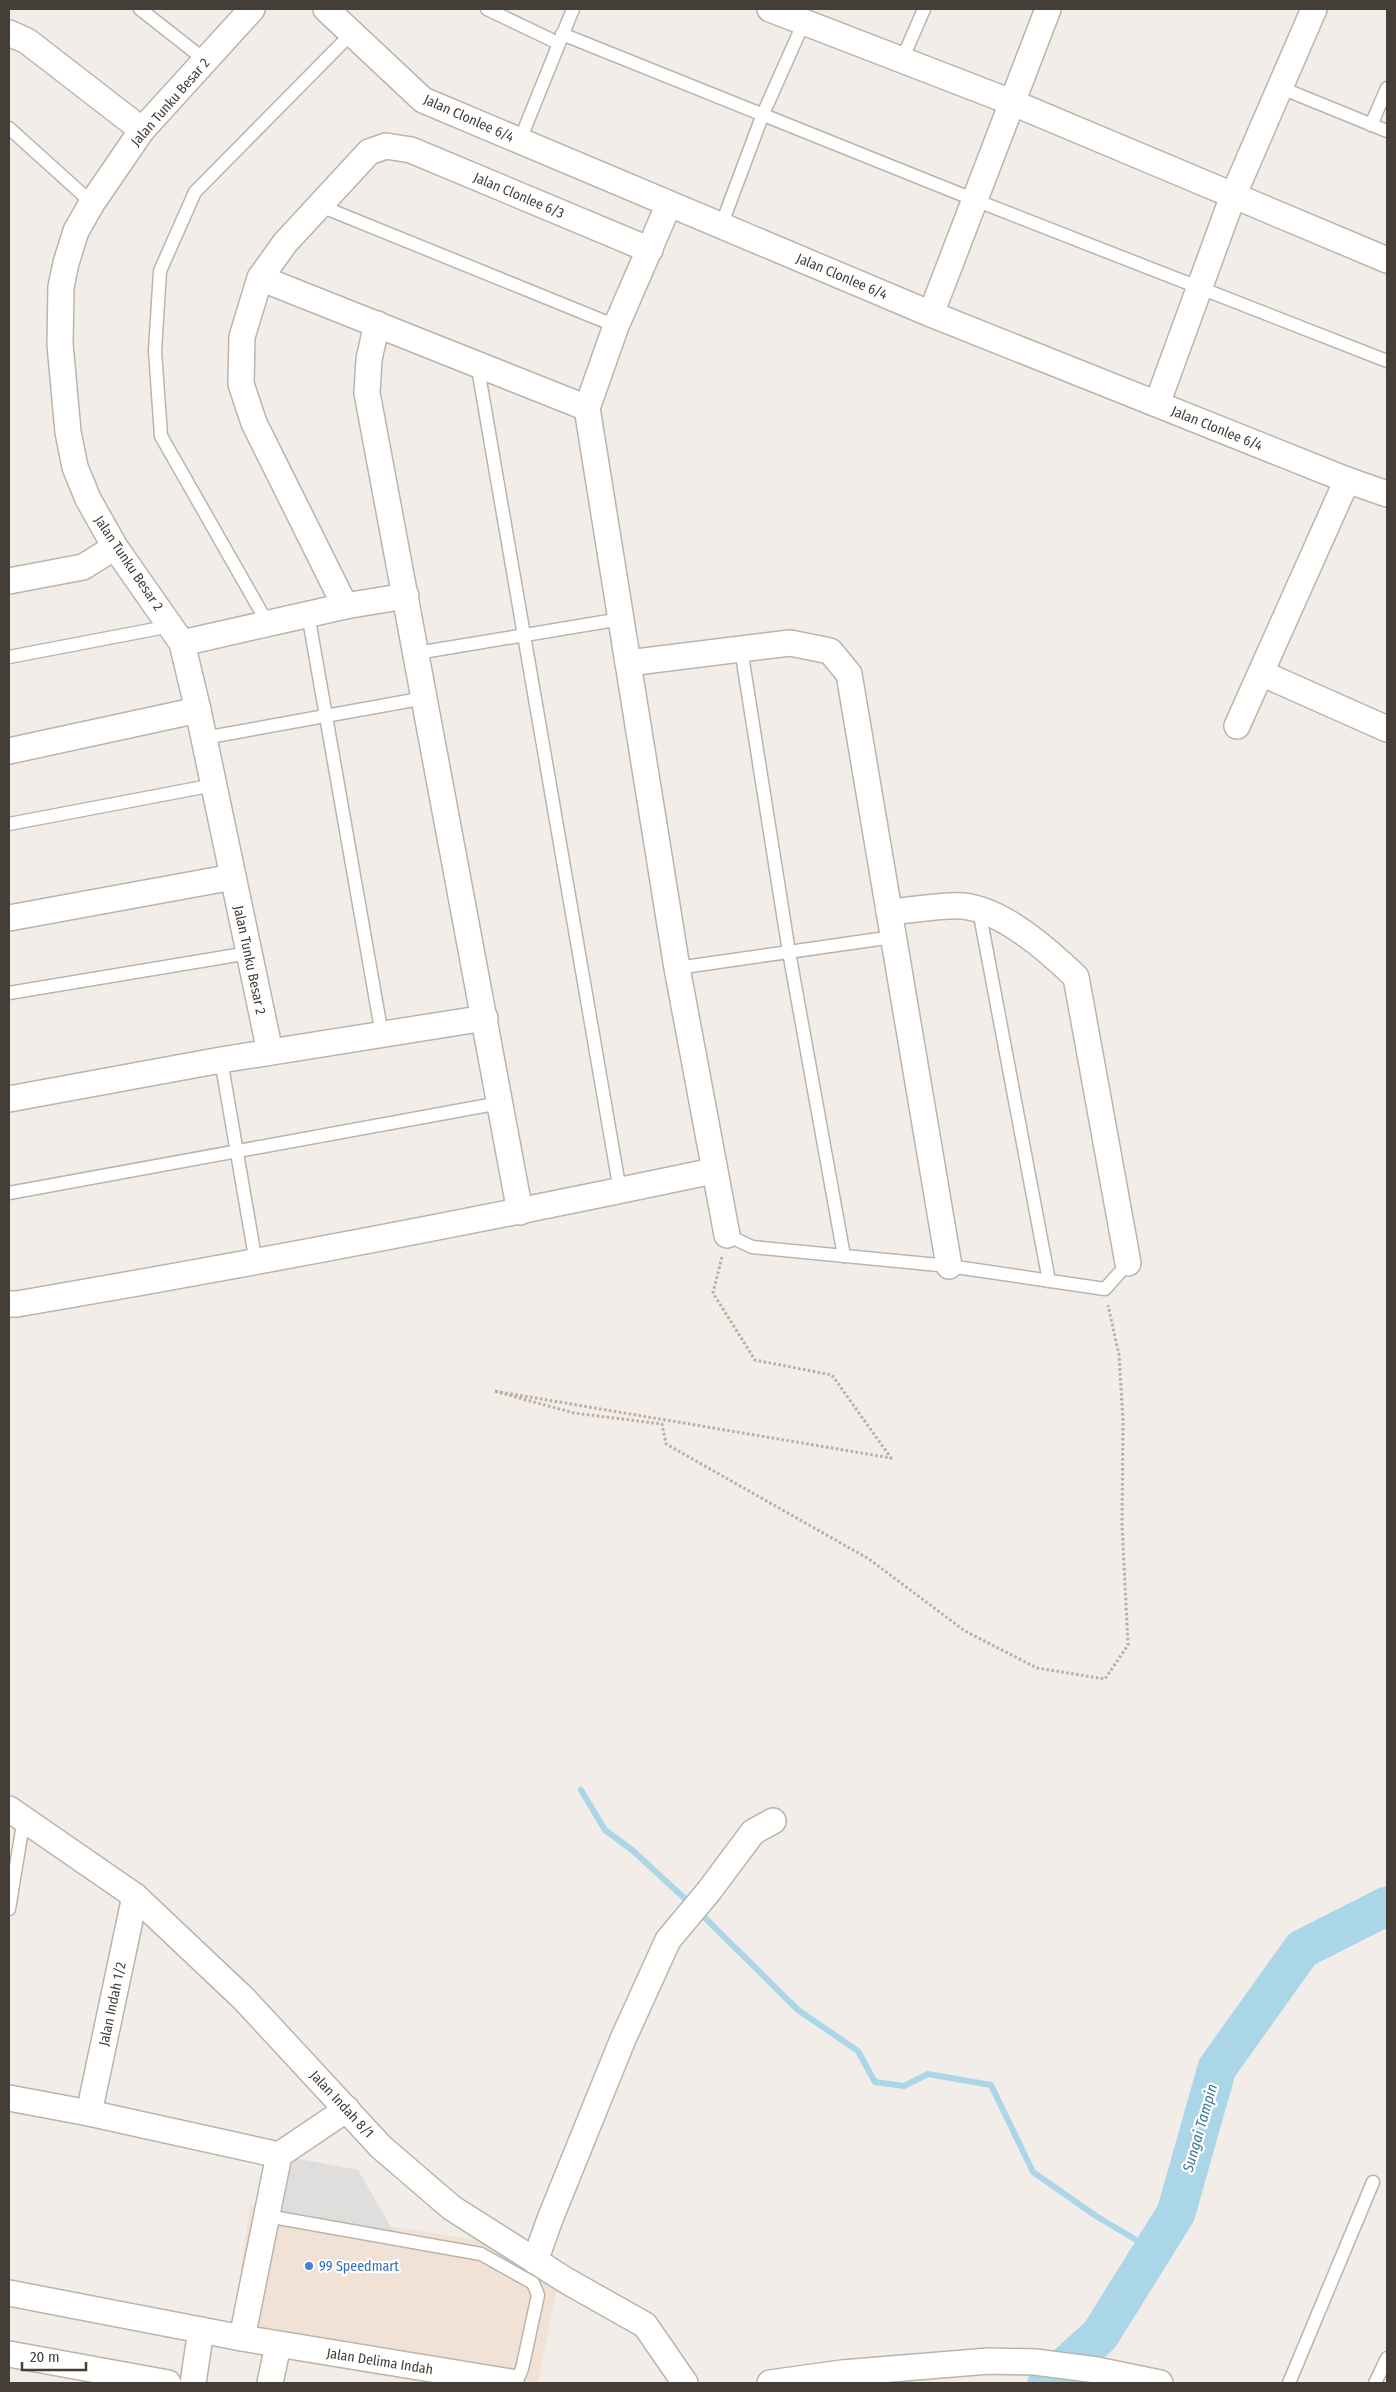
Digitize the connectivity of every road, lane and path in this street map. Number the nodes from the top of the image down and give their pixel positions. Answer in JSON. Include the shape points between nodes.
{"nodes":[{"id":1,"x":140,"y":9,"type":"edge"},
{"id":2,"x":252,"y":9,"type":"edge"},
{"id":3,"x":326,"y":9,"type":"edge"},
{"id":4,"x":487,"y":9,"type":"edge"},
{"id":5,"x":573,"y":9,"type":"edge"},
{"id":6,"x":770,"y":9,"type":"edge"},
{"id":7,"x":924,"y":9,"type":"edge"},
{"id":8,"x":1048,"y":9,"type":"edge"},
{"id":9,"x":1314,"y":9,"type":"edge"},
{"id":10,"x":807,"y":15,"type":"edge"},
{"id":11,"x":9,"y":33,"type":"edge"},
{"id":12,"x":352,"y":33,"type":"junction"},
{"id":13,"x":560,"y":39,"type":"junction"},
{"id":14,"x":205,"y":60,"type":"junction"},
{"id":15,"x":902,"y":60,"type":"junction"},
{"id":16,"x":1279,"y":87,"type":"junction"},
{"id":17,"x":1387,"y":88,"type":"edge"},
{"id":18,"x":1011,"y":102,"type":"junction"},
{"id":19,"x":763,"y":114,"type":"junction"},
{"id":20,"x":1371,"y":125,"type":"junction"},
{"id":21,"x":9,"y":128,"type":"edge"},
{"id":22,"x":142,"y":130,"type":"junction"},
{"id":23,"x":1387,"y":131,"type":"edge"},
{"id":24,"x":520,"y":140,"type":"junction"},
{"id":25,"x":1233,"y":196,"type":"junction"},
{"id":26,"x":975,"y":200,"type":"junction"},
{"id":27,"x":92,"y":203,"type":"junction"},
{"id":28,"x":669,"y":204,"type":"junction"},
{"id":29,"x":318,"y":205,"type":"junction"},
{"id":30,"x":721,"y":226,"type":"junction"},
{"id":31,"x":650,"y":250,"type":"junction"},
{"id":32,"x":1387,"y":260,"type":"edge"},
{"id":33,"x":260,"y":278,"type":"junction"},
{"id":34,"x":1200,"y":288,"type":"junction"},
{"id":35,"x":932,"y":314,"type":"junction"},
{"id":36,"x":377,"y":324,"type":"junction"},
{"id":37,"x":616,"y":326,"type":"junction"},
{"id":38,"x":1387,"y":361,"type":"edge"},
{"id":39,"x":476,"y":364,"type":"junction"},
{"id":40,"x":1157,"y":404,"type":"junction"},
{"id":41,"x":587,"y":408,"type":"junction"},
{"id":42,"x":1347,"y":480,"type":"junction"},
{"id":43,"x":1387,"y":494,"type":"edge"},
{"id":44,"x":115,"y":547,"type":"junction"},
{"id":45,"x":9,"y":581,"type":"edge"},
{"id":46,"x":406,"y":596,"type":"junction"},
{"id":47,"x":345,"y":606,"type":"junction"},
{"id":48,"x":308,"y":614,"type":"junction"},
{"id":49,"x":621,"y":619,"type":"junction"},
{"id":50,"x":268,"y":624,"type":"junction"},
{"id":51,"x":177,"y":634,"type":"junction"},
{"id":52,"x":524,"y":634,"type":"junction"},
{"id":53,"x":741,"y":649,"type":"junction"},
{"id":54,"x":417,"y":653,"type":"junction"},
{"id":55,"x":9,"y":657,"type":"edge"},
{"id":56,"x":628,"y":663,"type":"junction"},
{"id":57,"x":1261,"y":673,"type":"junction"},
{"id":58,"x":425,"y":698,"type":"junction"},
{"id":59,"x":198,"y":710,"type":"junction"},
{"id":60,"x":326,"y":715,"type":"junction"},
{"id":61,"x":1238,"y":726,"type":"dead end"},
{"id":62,"x":1387,"y":729,"type":"edge"},
{"id":63,"x":204,"y":738,"type":"junction"},
{"id":64,"x":9,"y":751,"type":"edge"},
{"id":65,"x":214,"y":785,"type":"junction"},
{"id":66,"x":9,"y":824,"type":"edge"},
{"id":67,"x":233,"y":877,"type":"junction"},
{"id":68,"x":979,"y":910,"type":"junction"},
{"id":69,"x":889,"y":912,"type":"junction"},
{"id":70,"x":9,"y":918,"type":"edge"},
{"id":71,"x":893,"y":937,"type":"junction"},
{"id":72,"x":789,"y":952,"type":"junction"},
{"id":73,"x":249,"y":953,"type":"junction"},
{"id":74,"x":677,"y":968,"type":"junction"},
{"id":75,"x":9,"y":993,"type":"edge"},
{"id":76,"x":485,"y":1018,"type":"junction"},
{"id":77,"x":382,"y":1035,"type":"junction"},
{"id":78,"x":270,"y":1052,"type":"junction"},
{"id":79,"x":221,"y":1060,"type":"junction"},
{"id":80,"x":9,"y":1099,"type":"edge"},
{"id":81,"x":500,"y":1103,"type":"junction"},
{"id":82,"x":237,"y":1151,"type":"junction"},
{"id":83,"x":713,"y":1171,"type":"junction"},
{"id":84,"x":620,"y":1191,"type":"junction"},
{"id":85,"x":9,"y":1193,"type":"edge"},
{"id":86,"x":520,"y":1212,"type":"junction"},
{"id":87,"x":727,"y":1235,"type":"junction"},
{"id":88,"x":844,"y":1256,"type":"junction"},
{"id":89,"x":256,"y":1263,"type":"junction"},
{"id":90,"x":1128,"y":1263,"type":"joint"},
{"id":91,"x":949,"y":1266,"type":"junction"},
{"id":92,"x":1049,"y":1281,"type":"junction"},
{"id":93,"x":1105,"y":1289,"type":"junction"},
{"id":94,"x":9,"y":1304,"type":"edge"},
{"id":95,"x":16,"y":1813,"type":"edge"},
{"id":96,"x":772,"y":1821,"type":"dead end"},
{"id":97,"x":135,"y":1896,"type":"junction"},
{"id":98,"x":9,"y":1909,"type":"edge"},
{"id":99,"x":9,"y":2098,"type":"edge"},
{"id":100,"x":348,"y":2108,"type":"junction"},
{"id":101,"x":89,"y":2113,"type":"junction"},
{"id":102,"x":280,"y":2155,"type":"junction"},
{"id":103,"x":1372,"y":2182,"type":"dead end"},
{"id":104,"x":267,"y":2216,"type":"junction"},
{"id":105,"x":535,"y":2261,"type":"junction"},
{"id":106,"x":9,"y":2293,"type":"edge"},
{"id":107,"x":201,"y":2330,"type":"junction"},
{"id":108,"x":242,"y":2338,"type":"junction"},
{"id":109,"x":278,"y":2345,"type":"junction"},
{"id":110,"x":9,"y":2354,"type":"edge"},
{"id":111,"x":1387,"y":2358,"type":"edge"},
{"id":112,"x":511,"y":2382,"type":"joint"},
{"id":113,"x":168,"y":2383,"type":"edge"},
{"id":114,"x":193,"y":2383,"type":"edge"},
{"id":115,"x":270,"y":2383,"type":"edge"},
{"id":116,"x":685,"y":2383,"type":"edge"},
{"id":117,"x":770,"y":2383,"type":"edge"},
{"id":118,"x":1160,"y":2383,"type":"edge"},
{"id":119,"x":1289,"y":2383,"type":"edge"},
{"id":120,"x":1375,"y":2383,"type":"edge"}],
"edges":[{"from":1,"to":14,"type":"lane"},
{"from":2,"to":14,"type":"street","name":"Jalan Tunku Besar 2"},
{"from":3,"to":12,"type":"street","name":"Jalan Clonlee 6/4"},
{"from":4,"to":13,"type":"lane"},
{"from":5,"to":13,"type":"lane"},
{"from":6,"to":10,"type":"street"},
{"from":7,"to":15,"type":"lane"},
{"from":8,"to":18,"type":"street"},
{"from":9,"to":16,"type":"street"},
{"from":10,"to":15,"type":"street"},
{"from":10,"to":19,"type":"lane"},
{"from":11,"to":22,"type":"street","via":[[27,40]]},
{"from":12,"to":24,"type":"street","name":"Jalan Clonlee 6/4","via":[[423,100]]},
{"from":12,"to":50,"type":"lane","via":[[195,192],[160,271],[155,351],[161,436]]},
{"from":13,"to":19,"type":"lane"},
{"from":13,"to":24,"type":"lane"},
{"from":14,"to":22,"type":"street","name":"Jalan Tunku Besar 2"},
{"from":15,"to":18,"type":"street"},
{"from":16,"to":20,"type":"lane"},
{"from":16,"to":25,"type":"street"},
{"from":17,"to":20,"type":"lane"},
{"from":18,"to":25,"type":"street"},
{"from":18,"to":26,"type":"street"},
{"from":19,"to":26,"type":"lane"},
{"from":19,"to":30,"type":"lane"},
{"from":20,"to":23,"type":"lane"},
{"from":21,"to":27,"type":"lane"},
{"from":22,"to":27,"type":"street","name":"Jalan Tunku Besar 2"},
{"from":24,"to":28,"type":"street","name":"Jalan Clonlee 6/4"},
{"from":25,"to":32,"type":"street"},
{"from":25,"to":34,"type":"street"},
{"from":26,"to":34,"type":"lane"},
{"from":26,"to":35,"type":"street"},
{"from":27,"to":44,"type":"street","name":"Jalan Tunku Besar 2","via":[[76,231],[66,263],[61,288],[60,344],[68,432],[75,467],[88,499]]},
{"from":28,"to":30,"type":"street","name":"Jalan Clonlee 6/4"},
{"from":28,"to":31,"type":"street"},
{"from":29,"to":31,"type":"street","name":"Jalan Clonlee 6/3","via":[[368,152],[386,146],[411,150]]},
{"from":29,"to":33,"type":"street","via":[[285,242]]},
{"from":29,"to":37,"type":"lane"},
{"from":30,"to":35,"type":"street","name":"Jalan Clonlee 6/4"},
{"from":31,"to":37,"type":"street"},
{"from":33,"to":36,"type":"street"},
{"from":33,"to":47,"type":"street","via":[[242,337],[240,384],[254,423]]},
{"from":34,"to":38,"type":"lane"},
{"from":34,"to":40,"type":"street"},
{"from":35,"to":40,"type":"street","name":"Jalan Clonlee 6/4"},
{"from":36,"to":39,"type":"street"},
{"from":36,"to":46,"type":"street","via":[[369,359],[368,394]]},
{"from":37,"to":41,"type":"street"},
{"from":39,"to":41,"type":"street"},
{"from":39,"to":52,"type":"lane"},
{"from":40,"to":42,"type":"street","name":"Jalan Clonlee 6/4"},
{"from":41,"to":49,"type":"street"},
{"from":42,"to":43,"type":"street","name":"Jalan Clonlee 6/4"},
{"from":42,"to":57,"type":"street"},
{"from":44,"to":45,"type":"street","via":[[83,567]]},
{"from":44,"to":51,"type":"street","name":"Jalan Tunku Besar 2"},
{"from":46,"to":47,"type":"street"},
{"from":46,"to":54,"type":"street"},
{"from":47,"to":48,"type":"street"},
{"from":48,"to":50,"type":"street"},
{"from":48,"to":60,"type":"lane"},
{"from":49,"to":52,"type":"lane"},
{"from":49,"to":56,"type":"street"},
{"from":50,"to":51,"type":"street"},
{"from":51,"to":55,"type":"lane"},
{"from":51,"to":59,"type":"street","name":"Jalan Tunku Besar 2"},
{"from":52,"to":54,"type":"lane"},
{"from":52,"to":84,"type":"lane"},
{"from":53,"to":56,"type":"street"},
{"from":53,"to":69,"type":"street","via":[[790,643],[830,651],[849,674]]},
{"from":53,"to":72,"type":"lane"},
{"from":54,"to":58,"type":"street"},
{"from":56,"to":74,"type":"street"},
{"from":57,"to":61,"type":"street"},
{"from":57,"to":62,"type":"street"},
{"from":58,"to":60,"type":"lane"},
{"from":58,"to":76,"type":"street"},
{"from":59,"to":63,"type":"street","name":"Jalan Tunku Besar 2"},
{"from":59,"to":64,"type":"street"},
{"from":60,"to":63,"type":"lane"},
{"from":60,"to":77,"type":"lane"},
{"from":63,"to":65,"type":"street","name":"Jalan Tunku Besar 2"},
{"from":65,"to":66,"type":"lane"},
{"from":65,"to":67,"type":"street","name":"Jalan Tunku Besar 2"},
{"from":67,"to":70,"type":"street"},
{"from":67,"to":73,"type":"street","name":"Jalan Tunku Besar 2"},
{"from":68,"to":69,"type":"street","via":[[963,906]]},
{"from":68,"to":90,"type":"street","via":[[992,914],[1044,947],[1076,977]]},
{"from":68,"to":92,"type":"lane"},
{"from":69,"to":71,"type":"street"},
{"from":71,"to":72,"type":"lane"},
{"from":71,"to":91,"type":"street"},
{"from":72,"to":74,"type":"lane"},
{"from":72,"to":88,"type":"lane"},
{"from":73,"to":75,"type":"lane"},
{"from":73,"to":78,"type":"street","name":"Jalan Tunku Besar 2"},
{"from":74,"to":83,"type":"street"},
{"from":76,"to":77,"type":"street"},
{"from":76,"to":81,"type":"street"},
{"from":77,"to":78,"type":"street"},
{"from":78,"to":79,"type":"street"},
{"from":79,"to":80,"type":"street"},
{"from":79,"to":82,"type":"lane"},
{"from":81,"to":82,"type":"lane"},
{"from":81,"to":86,"type":"street"},
{"from":82,"to":85,"type":"lane"},
{"from":82,"to":89,"type":"lane"},
{"from":83,"to":84,"type":"street"},
{"from":83,"to":87,"type":"street"},
{"from":84,"to":86,"type":"street"},
{"from":86,"to":89,"type":"street"},
{"from":87,"to":88,"type":"lane","via":[[752,1247]]},
{"from":87,"to":93,"type":"path","via":[[714,1293],[755,1360],[832,1375],[891,1458],[494,1391],[574,1413],[662,1424],[666,1444],[869,1559],[965,1631],[1037,1668],[1105,1679],[1128,1645],[1122,1524],[1123,1421],[1119,1364]]},
{"from":88,"to":91,"type":"lane"},
{"from":89,"to":94,"type":"street"},
{"from":90,"to":93,"type":"lane"},
{"from":91,"to":92,"type":"lane"},
{"from":92,"to":93,"type":"lane"},
{"from":95,"to":97,"type":"street","name":"Jalan Indah 8/1"},
{"from":95,"to":98,"type":"lane"},
{"from":96,"to":105,"type":"street","via":[[753,1832],[709,1892],[668,1940],[623,2039]]},
{"from":97,"to":100,"type":"street","name":"Jalan Indah 8/1","via":[[244,1998]]},
{"from":97,"to":101,"type":"street","name":"Jalan Indah 1/2"},
{"from":99,"to":101,"type":"street"},
{"from":100,"to":102,"type":"street"},
{"from":100,"to":105,"type":"street","name":"Jalan Indah 8/1","via":[[381,2146],[452,2208]]},
{"from":101,"to":102,"type":"street"},
{"from":102,"to":104,"type":"street"},
{"from":103,"to":119,"type":"lane"},
{"from":104,"to":108,"type":"street"},
{"from":104,"to":112,"type":"lane","via":[[481,2254],[533,2284],[538,2295],[522,2369],[518,2378]]},
{"from":105,"to":116,"type":"street","name":"Jalan Indah 8/1","via":[[645,2325]]},
{"from":106,"to":107,"type":"street","name":"Jalan Delima Indah"},
{"from":107,"to":108,"type":"street","name":"Jalan Delima Indah"},
{"from":107,"to":114,"type":"street"},
{"from":108,"to":109,"type":"street","name":"Jalan Delima Indah"},
{"from":109,"to":112,"type":"street","name":"Jalan Delima Indah"},
{"from":109,"to":115,"type":"street"},
{"from":110,"to":113,"type":"street"},
{"from":111,"to":120,"type":"lane"},
{"from":117,"to":118,"type":"street","via":[[842,2373],[969,2363],[1035,2362]]}]}
